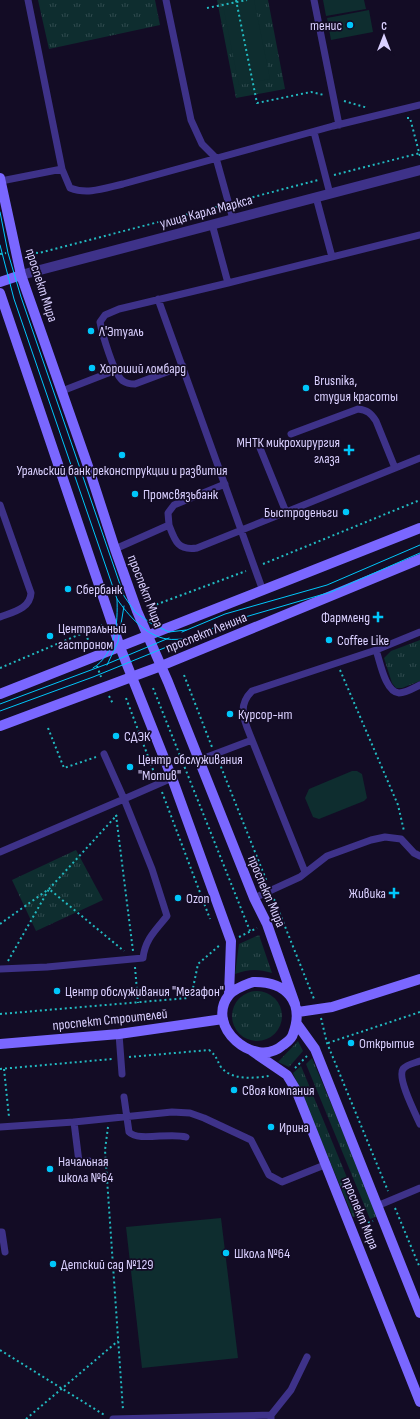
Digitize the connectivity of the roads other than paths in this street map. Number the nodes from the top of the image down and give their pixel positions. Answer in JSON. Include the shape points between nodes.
{"nodes":[{"id":1,"x":28,"y":0,"type":"edge"},
{"id":2,"x":166,"y":0,"type":"edge"},
{"id":3,"x":314,"y":0,"type":"edge"},
{"id":4,"x":420,"y":105,"type":"edge"},
{"id":5,"x":339,"y":125,"type":"junction"},
{"id":6,"x":314,"y":132,"type":"junction"},
{"id":7,"x":216,"y":158,"type":"junction"},
{"id":8,"x":62,"y":170,"type":"junction"},
{"id":9,"x":420,"y":170,"type":"edge"},
{"id":10,"x":0,"y":178,"type":"edge"},
{"id":11,"x":0,"y":181,"type":"edge"},
{"id":12,"x":330,"y":194,"type":"junction"},
{"id":13,"x":316,"y":197,"type":"junction"},
{"id":14,"x":233,"y":219,"type":"junction"},
{"id":15,"x":212,"y":224,"type":"junction"},
{"id":16,"x":420,"y":235,"type":"edge"},
{"id":17,"x":332,"y":257,"type":"junction"},
{"id":18,"x":21,"y":275,"type":"junction"},
{"id":19,"x":0,"y":282,"type":"edge"},
{"id":20,"x":228,"y":283,"type":"junction"},
{"id":21,"x":0,"y":293,"type":"edge"},
{"id":22,"x":158,"y":299,"type":"junction"},
{"id":23,"x":183,"y":366,"type":"junction"},
{"id":24,"x":116,"y":370,"type":"junction"},
{"id":25,"x":62,"y":391,"type":"junction"},
{"id":26,"x":291,"y":434,"type":"dead end"},
{"id":27,"x":260,"y":448,"type":"dead end"},
{"id":28,"x":420,"y":458,"type":"edge"},
{"id":29,"x":395,"y":468,"type":"junction"},
{"id":30,"x":225,"y":484,"type":"junction"},
{"id":31,"x":0,"y":505,"type":"edge"},
{"id":32,"x":286,"y":512,"type":"junction"},
{"id":33,"x":169,"y":525,"type":"junction"},
{"id":34,"x":420,"y":528,"type":"edge"},
{"id":35,"x":241,"y":529,"type":"junction"},
{"id":36,"x":115,"y":549,"type":"junction"},
{"id":37,"x":420,"y":559,"type":"edge"},
{"id":38,"x":263,"y":591,"type":"junction"},
{"id":39,"x":0,"y":618,"type":"edge"},
{"id":40,"x":420,"y":632,"type":"edge"},
{"id":41,"x":147,"y":636,"type":"junction"},
{"id":42,"x":120,"y":648,"type":"junction"},
{"id":43,"x":376,"y":650,"type":"junction"},
{"id":44,"x":162,"y":666,"type":"junction"},
{"id":45,"x":132,"y":677,"type":"junction"},
{"id":46,"x":420,"y":685,"type":"edge"},
{"id":47,"x":0,"y":694,"type":"edge"},
{"id":48,"x":0,"y":726,"type":"edge"},
{"id":49,"x":252,"y":740,"type":"junction"},
{"id":50,"x":104,"y":754,"type":"road end"},
{"id":51,"x":199,"y":760,"type":"junction"},
{"id":52,"x":172,"y":778,"type":"junction"},
{"id":53,"x":124,"y":799,"type":"junction"},
{"id":54,"x":0,"y":852,"type":"edge"},
{"id":55,"x":420,"y":856,"type":"edge"},
{"id":56,"x":306,"y":872,"type":"junction"},
{"id":57,"x":254,"y":898,"type":"junction"},
{"id":58,"x":2,"y":969,"type":"edge"},
{"id":59,"x":420,"y":979,"type":"edge"},
{"id":60,"x":230,"y":995,"type":"junction"},
{"id":61,"x":296,"y":1008,"type":"junction"},
{"id":62,"x":223,"y":1019,"type":"junction"},
{"id":63,"x":297,"y":1024,"type":"junction"},
{"id":64,"x":119,"y":1034,"type":"junction"},
{"id":65,"x":0,"y":1044,"type":"edge"},
{"id":66,"x":252,"y":1051,"type":"junction"},
{"id":67,"x":420,"y":1061,"type":"edge"},
{"id":68,"x":122,"y":1074,"type":"dead end"},
{"id":69,"x":124,"y":1097,"type":"dead end"},
{"id":70,"x":127,"y":1116,"type":"junction"},
{"id":71,"x":74,"y":1122,"type":"junction"},
{"id":72,"x":420,"y":1124,"type":"edge"},
{"id":73,"x":0,"y":1127,"type":"edge"},
{"id":74,"x":186,"y":1137,"type":"dead end"},
{"id":75,"x":89,"y":1161,"type":"dead end"},
{"id":76,"x":327,"y":1164,"type":"junction"},
{"id":77,"x":420,"y":1188,"type":"edge"},
{"id":78,"x":377,"y":1206,"type":"junction"},
{"id":79,"x":0,"y":1232,"type":"edge"},
{"id":80,"x":5,"y":1252,"type":"dead end"},
{"id":81,"x":420,"y":1313,"type":"edge"},
{"id":82,"x":307,"y":1357,"type":"dead end"},
{"id":83,"x":420,"y":1402,"type":"edge"},
{"id":84,"x":271,"y":1417,"type":"edge"},
{"id":85,"x":111,"y":1419,"type":"edge"},
{"id":86,"x":124,"y":1419,"type":"edge"}],
"edges":[{"from":1,"to":8,"type":"lane"},
{"from":2,"to":7,"type":"lane","via":[[191,120],[202,144]]},
{"from":3,"to":5,"type":"lane"},
{"from":4,"to":5,"type":"lane"},
{"from":5,"to":6,"type":"lane"},
{"from":6,"to":7,"type":"lane"},
{"from":6,"to":12,"type":"lane"},
{"from":7,"to":8,"type":"lane","via":[[89,192],[70,188]]},
{"from":7,"to":14,"type":"lane"},
{"from":8,"to":11,"type":"lane"},
{"from":9,"to":12,"type":"street","name":"улица Карла Маркса"},
{"from":10,"to":11,"type":"main road","name":"проспект Мира"},
{"from":11,"to":18,"type":"main road","name":"проспект Мира"},
{"from":12,"to":13,"type":"street","name":"улица Карла Маркса"},
{"from":13,"to":14,"type":"street","name":"улица Карла Маркса"},
{"from":13,"to":17,"type":"lane"},
{"from":14,"to":15,"type":"street","name":"улица Карла Маркса"},
{"from":15,"to":18,"type":"street","name":"улица Карла Маркса"},
{"from":15,"to":20,"type":"lane"},
{"from":16,"to":17,"type":"lane"},
{"from":17,"to":20,"type":"lane"},
{"from":18,"to":19,"type":"main road","name":"улица Карла Маркса"},
{"from":18,"to":25,"type":"main road","name":"проспект Мира"},
{"from":20,"to":22,"type":"lane"},
{"from":21,"to":42,"type":"main road"},
{"from":22,"to":23,"type":"lane"},
{"from":22,"to":24,"type":"lane","via":[[110,312],[101,318],[101,329]]},
{"from":23,"to":24,"type":"lane","via":[[135,384],[123,381]]},
{"from":23,"to":30,"type":"lane"},
{"from":24,"to":25,"type":"lane"},
{"from":25,"to":36,"type":"main road","name":"проспект Мира"},
{"from":26,"to":29,"type":"lane","via":[[363,409],[372,414],[376,421]]},
{"from":27,"to":32,"type":"lane"},
{"from":28,"to":29,"type":"lane"},
{"from":29,"to":32,"type":"lane"},
{"from":30,"to":33,"type":"lane","via":[[174,505],[168,513]]},
{"from":30,"to":35,"type":"lane"},
{"from":31,"to":39,"type":"lane","via":[[31,593],[31,600],[25,607]]},
{"from":32,"to":35,"type":"lane"},
{"from":33,"to":35,"type":"lane","via":[[179,545],[187,549],[197,548]]},
{"from":33,"to":36,"type":"lane"},
{"from":34,"to":38,"type":"main road","name":"проспект Ленина"},
{"from":35,"to":38,"type":"lane"},
{"from":36,"to":41,"type":"main road","name":"проспект Мира"},
{"from":37,"to":44,"type":"main road","name":"проспект Ленина"},
{"from":38,"to":41,"type":"main road","name":"проспект Ленина"},
{"from":40,"to":43,"type":"lane"},
{"from":41,"to":42,"type":"main road","name":"проспект Ленина"},
{"from":41,"to":44,"type":"main road","name":"проспект Мира"},
{"from":42,"to":45,"type":"main road"},
{"from":42,"to":47,"type":"main road","name":"проспект Ленина"},
{"from":43,"to":46,"type":"lane","via":[[388,686],[394,691],[405,691]]},
{"from":43,"to":49,"type":"lane","via":[[252,691],[243,702],[242,710]]},
{"from":44,"to":45,"type":"main road","name":"проспект Ленина"},
{"from":44,"to":51,"type":"main road","name":"проспект Мира"},
{"from":45,"to":48,"type":"main road","name":"проспект Ленина"},
{"from":45,"to":52,"type":"main road"},
{"from":49,"to":51,"type":"lane"},
{"from":49,"to":56,"type":"lane"},
{"from":50,"to":53,"type":"lane"},
{"from":51,"to":57,"type":"main road","name":"проспект Мира"},
{"from":52,"to":53,"type":"lane"},
{"from":52,"to":60,"type":"main road","via":[[231,941]]},
{"from":53,"to":54,"type":"lane"},
{"from":53,"to":58,"type":"lane","via":[[152,869],[167,916],[150,935],[144,947],[143,958],[134,963]]},
{"from":55,"to":56,"type":"lane","via":[[394,837],[371,840],[327,856]]},
{"from":56,"to":57,"type":"lane","via":[[293,881]]},
{"from":57,"to":61,"type":"main road","name":"проспект Мира","via":[[267,924]]},
{"from":59,"to":61,"type":"main road","via":[[332,1007]]},
{"from":60,"to":61,"type":"main road","via":[[239,987],[253,982],[265,982],[277,985],[287,993]]},
{"from":60,"to":62,"type":"main road"},
{"from":61,"to":63,"type":"main road"},
{"from":62,"to":64,"type":"main road","name":"проспект Строителей"},
{"from":62,"to":66,"type":"main road","via":[[228,1033],[237,1043]]},
{"from":63,"to":66,"type":"main road","via":[[293,1037],[278,1050]]},
{"from":63,"to":78,"type":"main road","name":"проспект Мира","via":[[315,1049]]},
{"from":64,"to":65,"type":"main road","name":"проспект Строителей"},
{"from":64,"to":68,"type":"lane"},
{"from":66,"to":76,"type":"main road","name":"проспект Мира","via":[[287,1076],[296,1090]]},
{"from":67,"to":72,"type":"lane","via":[[406,1066],[401,1078]]},
{"from":69,"to":70,"type":"lane"},
{"from":70,"to":71,"type":"lane"},
{"from":70,"to":74,"type":"lane","via":[[129,1132],[132,1135],[141,1137],[172,1134]]},
{"from":70,"to":76,"type":"lane","via":[[172,1112],[190,1113],[204,1118],[251,1140],[269,1175],[282,1182]]},
{"from":71,"to":73,"type":"lane"},
{"from":71,"to":75,"type":"lane","via":[[79,1162]]},
{"from":76,"to":83,"type":"main road","name":"проспект Мира"},
{"from":77,"to":78,"type":"lane"},
{"from":78,"to":81,"type":"main road","name":"проспект Мира"},
{"from":79,"to":80,"type":"lane"},
{"from":82,"to":84,"type":"lane","via":[[291,1390]]},
{"from":84,"to":86,"type":"lane"},
{"from":85,"to":86,"type":"lane"}]}
